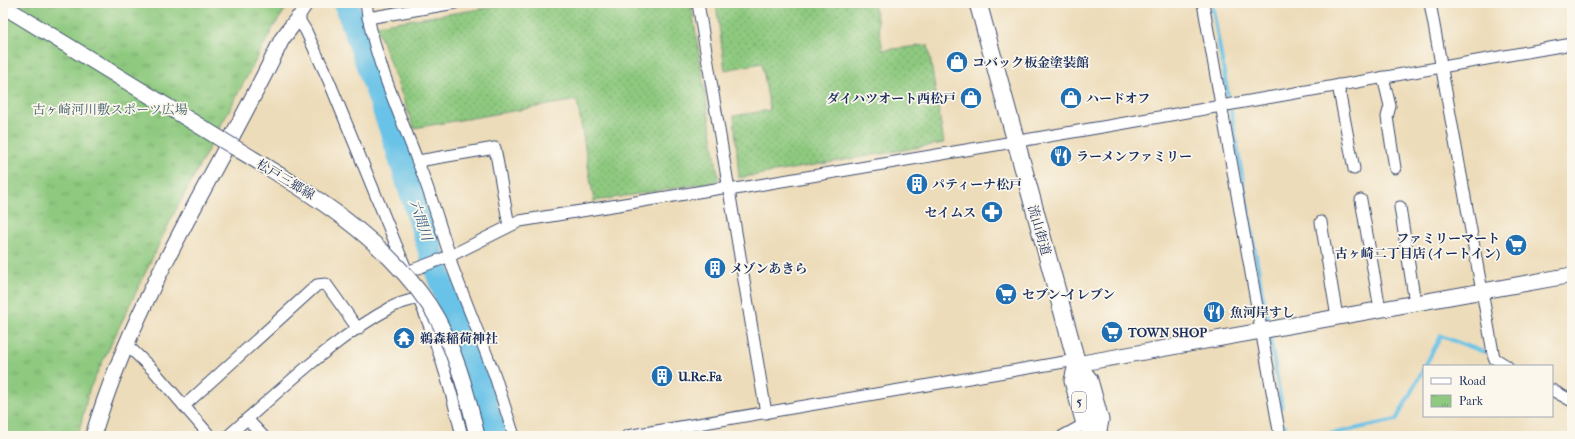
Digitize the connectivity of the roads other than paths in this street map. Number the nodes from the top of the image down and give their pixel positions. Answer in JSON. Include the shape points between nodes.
{"nodes":[{"id":1,"x":308,"y":3,"type":"edge"},
{"id":2,"x":366,"y":3,"type":"edge"},
{"id":3,"x":455,"y":3,"type":"edge"},
{"id":4,"x":698,"y":3,"type":"edge"},
{"id":5,"x":978,"y":3,"type":"edge"},
{"id":6,"x":1203,"y":3,"type":"edge"},
{"id":7,"x":1430,"y":3,"type":"edge"},
{"id":8,"x":3,"y":6,"type":"edge"},
{"id":9,"x":298,"y":18,"type":"junction"},
{"id":10,"x":368,"y":18,"type":"junction"},
{"id":11,"x":1572,"y":44,"type":"edge"},
{"id":12,"x":1442,"y":67,"type":"junction"},
{"id":13,"x":1383,"y":77,"type":"junction"},
{"id":14,"x":1338,"y":85,"type":"junction"},
{"id":15,"x":1221,"y":106,"type":"junction"},
{"id":16,"x":1015,"y":141,"type":"junction"},
{"id":17,"x":418,"y":161,"type":"junction"},
{"id":18,"x":1395,"y":168,"type":"dead end"},
{"id":19,"x":1354,"y":169,"type":"dead end"},
{"id":20,"x":728,"y":189,"type":"junction"},
{"id":21,"x":1361,"y":200,"type":"dead end"},
{"id":22,"x":1400,"y":207,"type":"dead end"},
{"id":23,"x":1321,"y":222,"type":"dead end"},
{"id":24,"x":508,"y":226,"type":"junction"},
{"id":25,"x":448,"y":257,"type":"junction"},
{"id":26,"x":411,"y":270,"type":"junction"},
{"id":27,"x":1572,"y":275,"type":"edge"},
{"id":28,"x":1483,"y":291,"type":"junction"},
{"id":29,"x":418,"y":298,"type":"junction"},
{"id":30,"x":1415,"y":303,"type":"junction"},
{"id":31,"x":1380,"y":309,"type":"junction"},
{"id":32,"x":1337,"y":317,"type":"junction"},
{"id":33,"x":358,"y":329,"type":"junction"},
{"id":34,"x":1261,"y":330,"type":"junction"},
{"id":35,"x":128,"y":346,"type":"junction"},
{"id":36,"x":1076,"y":362,"type":"junction"},
{"id":37,"x":1505,"y":365,"type":"edge"},
{"id":38,"x":1553,"y":391,"type":"edge"},
{"id":39,"x":1572,"y":401,"type":"edge"},
{"id":40,"x":184,"y":406,"type":"junction"},
{"id":41,"x":766,"y":413,"type":"junction"},
{"id":42,"x":247,"y":419,"type":"junction"},
{"id":43,"x":1093,"y":432,"type":"edge"},
{"id":44,"x":93,"y":436,"type":"edge"},
{"id":45,"x":210,"y":436,"type":"edge"},
{"id":46,"x":228,"y":436,"type":"edge"},
{"id":47,"x":263,"y":436,"type":"edge"},
{"id":48,"x":462,"y":436,"type":"edge"},
{"id":49,"x":476,"y":436,"type":"edge"},
{"id":50,"x":514,"y":436,"type":"edge"},
{"id":51,"x":627,"y":436,"type":"edge"},
{"id":52,"x":1063,"y":436,"type":"edge"},
{"id":53,"x":1280,"y":436,"type":"edge"}],
"edges":[{"from":1,"to":9,"type":"street"},
{"from":2,"to":10,"type":"street"},
{"from":3,"to":10,"type":"street"},
{"from":4,"to":20,"type":"street"},
{"from":5,"to":16,"type":"main road","name":"流山街道","number":"5"},
{"from":6,"to":15,"type":"street"},
{"from":7,"to":12,"type":"street"},
{"from":8,"to":49,"type":"street","name":"松戸三郷線","bridge":true,"via":[[319,200],[374,242],[398,266],[430,307],[458,367],[469,400]]},
{"from":9,"to":26,"type":"street","via":[[329,81]]},
{"from":9,"to":35,"type":"street","via":[[282,39],[187,220]]},
{"from":10,"to":17,"type":"street","via":[[370,33]]},
{"from":11,"to":12,"type":"street"},
{"from":12,"to":13,"type":"street"},
{"from":12,"to":28,"type":"street"},
{"from":13,"to":14,"type":"street"},
{"from":13,"to":18,"type":"street","via":[[1390,106],[1387,117]]},
{"from":14,"to":15,"type":"street"},
{"from":14,"to":19,"type":"street"},
{"from":15,"to":16,"type":"street"},
{"from":15,"to":34,"type":"street"},
{"from":16,"to":20,"type":"street"},
{"from":16,"to":36,"type":"main road","name":"流山街道","number":"5"},
{"from":17,"to":24,"type":"street","via":[[495,148]]},
{"from":17,"to":25,"type":"street"},
{"from":20,"to":24,"type":"street","via":[[520,220]]},
{"from":20,"to":41,"type":"street"},
{"from":21,"to":31,"type":"street"},
{"from":22,"to":30,"type":"street"},
{"from":23,"to":32,"type":"street"},
{"from":24,"to":25,"type":"street"},
{"from":25,"to":26,"type":"street"},
{"from":25,"to":50,"type":"street","via":[[495,376]]},
{"from":26,"to":29,"type":"street"},
{"from":27,"to":28,"type":"street"},
{"from":28,"to":30,"type":"street"},
{"from":28,"to":37,"type":"street","via":[[1494,358]]},
{"from":29,"to":33,"type":"street","via":[[392,307]]},
{"from":29,"to":48,"type":"street","via":[[443,368]]},
{"from":30,"to":31,"type":"street"},
{"from":31,"to":32,"type":"street"},
{"from":32,"to":34,"type":"street"},
{"from":33,"to":40,"type":"street","via":[[326,284],[317,285]]},
{"from":33,"to":42,"type":"street","via":[[310,364]]},
{"from":34,"to":36,"type":"street"},
{"from":34,"to":53,"type":"street"},
{"from":35,"to":40,"type":"street"},
{"from":35,"to":44,"type":"street"},
{"from":36,"to":41,"type":"street"},
{"from":36,"to":43,"type":"main road","name":"流山街道","number":"5","via":[[1074,380]]},
{"from":38,"to":39,"type":"street"},
{"from":40,"to":45,"type":"street"},
{"from":41,"to":51,"type":"street"},
{"from":42,"to":46,"type":"street"},
{"from":42,"to":47,"type":"street"},
{"from":43,"to":52,"type":"street"}]}
